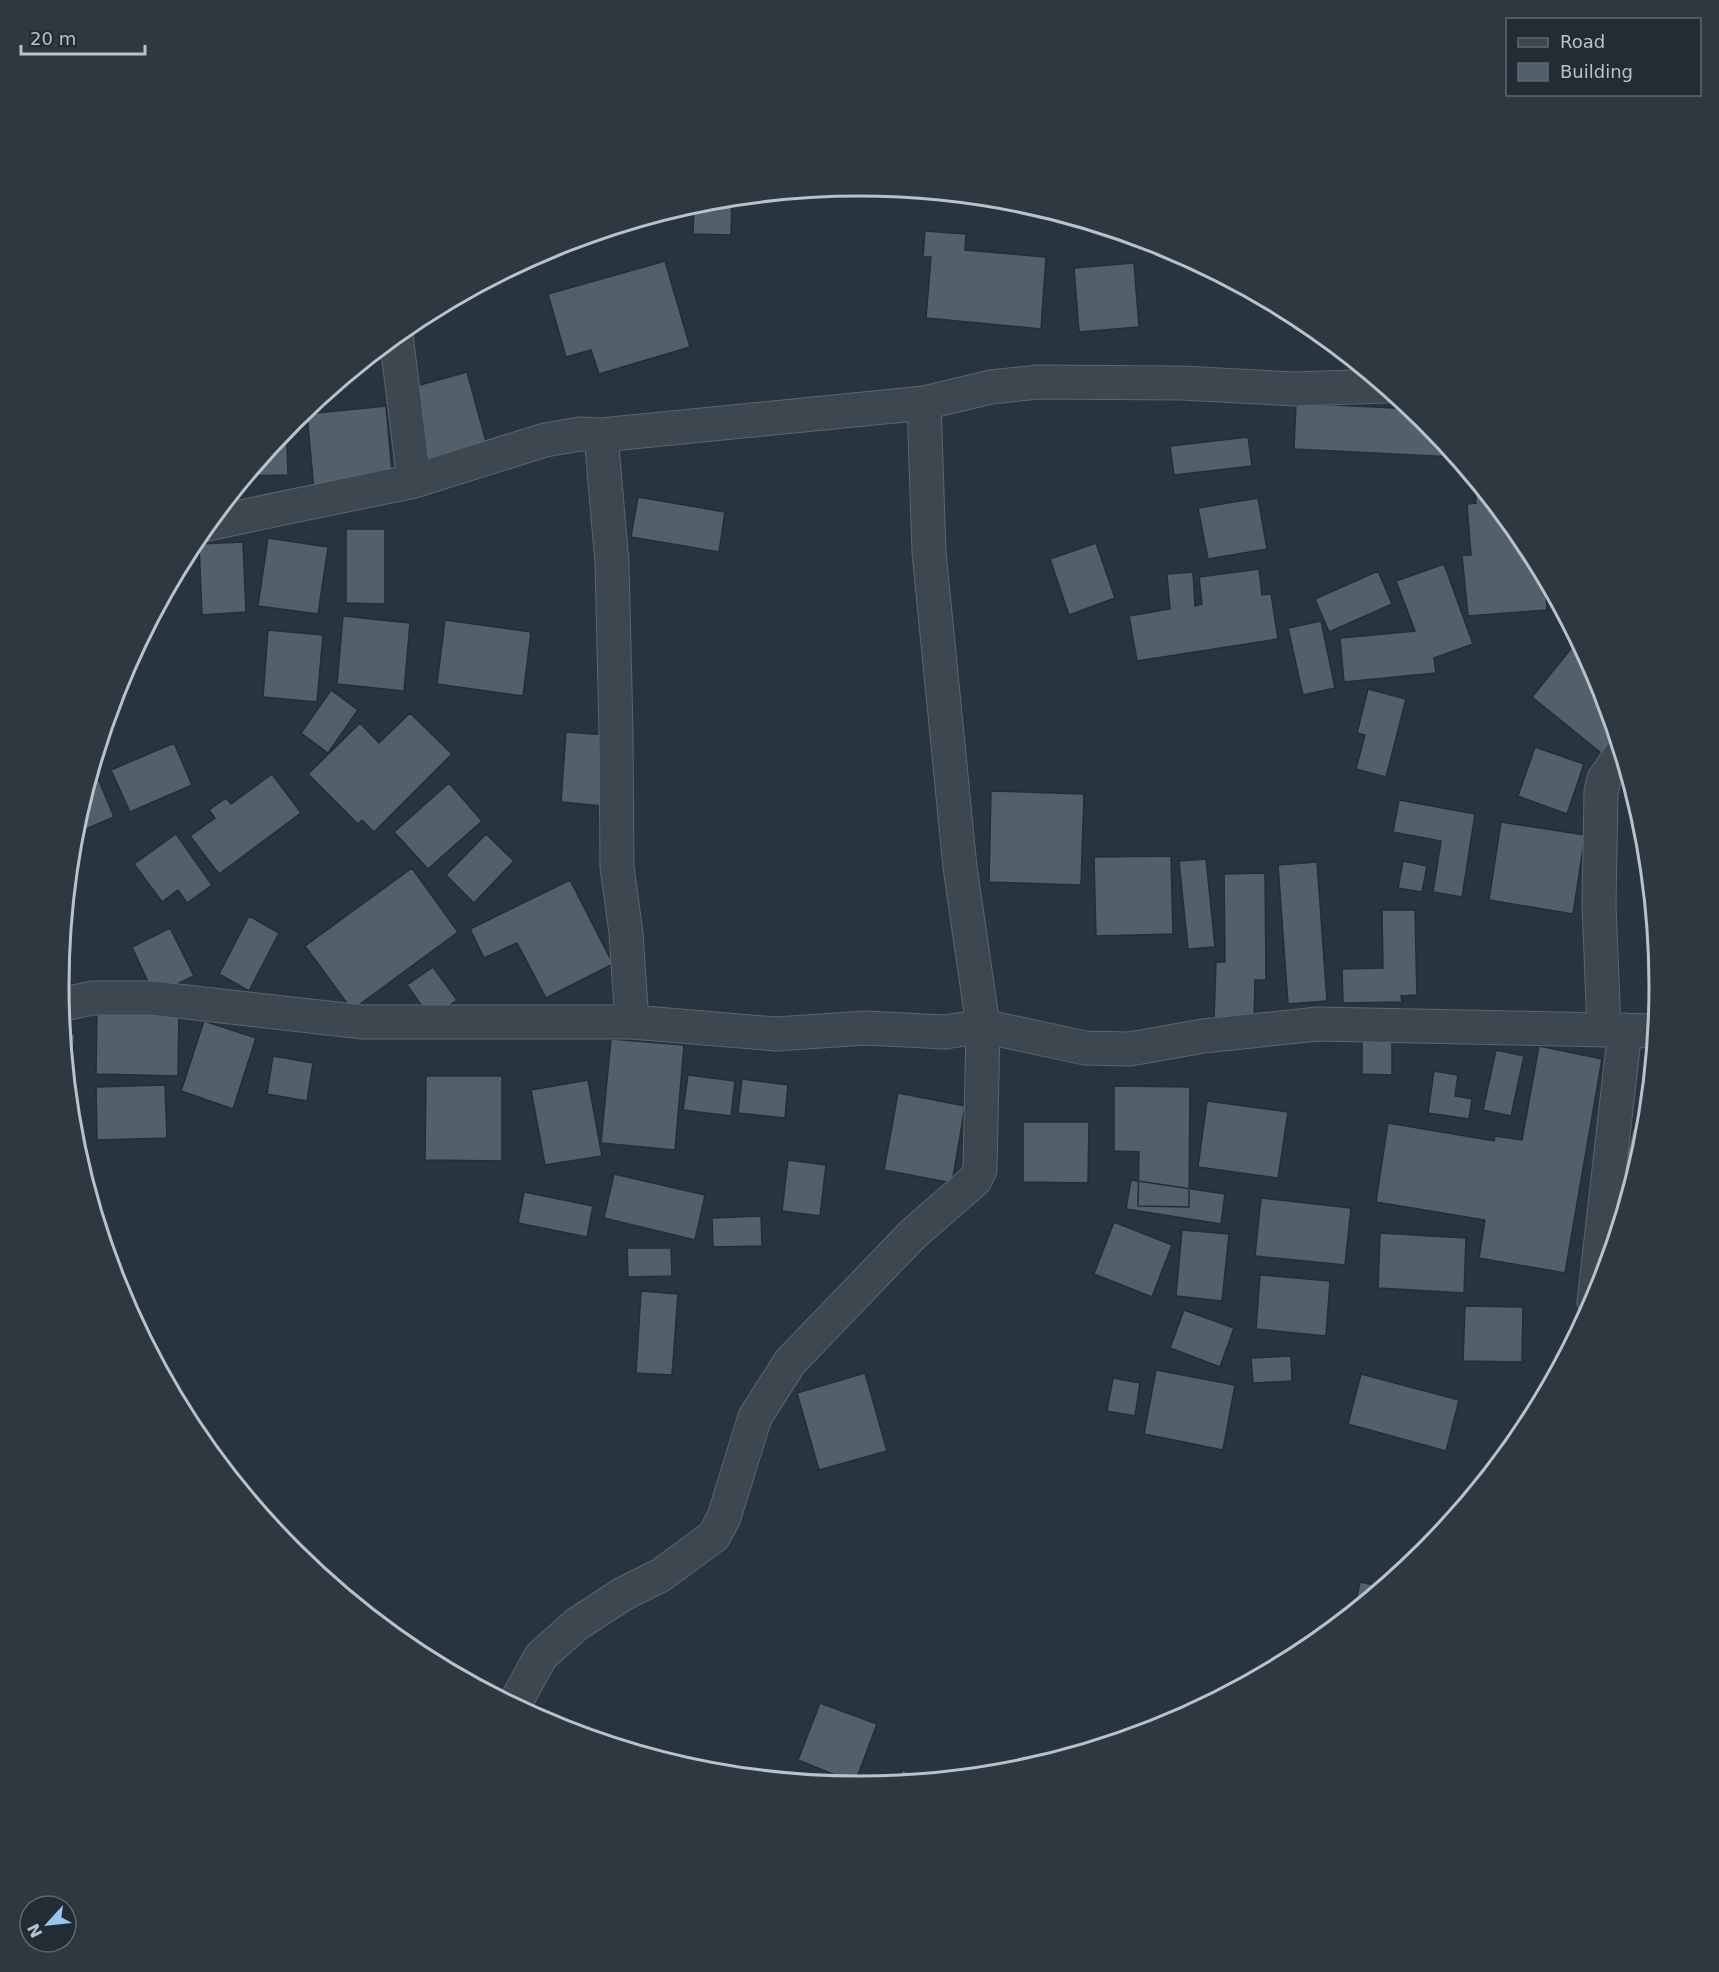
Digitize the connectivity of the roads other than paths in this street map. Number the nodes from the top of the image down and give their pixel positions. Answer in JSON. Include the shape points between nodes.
{"nodes":[{"id":1,"x":397,"y":345,"type":"edge"},
{"id":2,"x":1374,"y":386,"type":"edge"},
{"id":3,"x":924,"y":403,"type":"junction"},
{"id":4,"x":601,"y":435,"type":"junction"},
{"id":5,"x":414,"y":480,"type":"junction"},
{"id":6,"x":220,"y":521,"type":"edge"},
{"id":7,"x":1616,"y":760,"type":"edge"},
{"id":8,"x":70,"y":1003,"type":"edge"},
{"id":9,"x":632,"y":1022,"type":"junction"},
{"id":10,"x":984,"y":1026,"type":"junction"},
{"id":11,"x":1628,"y":1030,"type":"edge"},
{"id":12,"x":1599,"y":1266,"type":"edge"},
{"id":13,"x":517,"y":1698,"type":"edge"}],
"edges":[{"from":1,"to":5,"type":"street"},
{"from":2,"to":3,"type":"street","via":[[1295,389],[1038,382],[991,387]]},
{"from":3,"to":4,"type":"street"},
{"from":3,"to":10,"type":"street","via":[[932,574],[960,867]]},
{"from":4,"to":5,"type":"street","via":[[545,440]]},
{"from":4,"to":9,"type":"street","via":[[612,563],[617,867]]},
{"from":5,"to":6,"type":"street"},
{"from":7,"to":11,"type":"street","via":[[1601,792],[1599,905]]},
{"from":8,"to":9,"type":"street","via":[[92,998],[151,998],[363,1022]]},
{"from":9,"to":10,"type":"street","via":[[776,1034],[866,1028],[945,1032]]},
{"from":10,"to":11,"type":"street","via":[[1085,1048],[1107,1049],[1318,1024]]},
{"from":10,"to":13,"type":"street","via":[[982,1150],[975,1180],[913,1234],[790,1362],[754,1417],[724,1517],[714,1536],[661,1575],[577,1624],[541,1656]]},
{"from":11,"to":12,"type":"street"}]}
